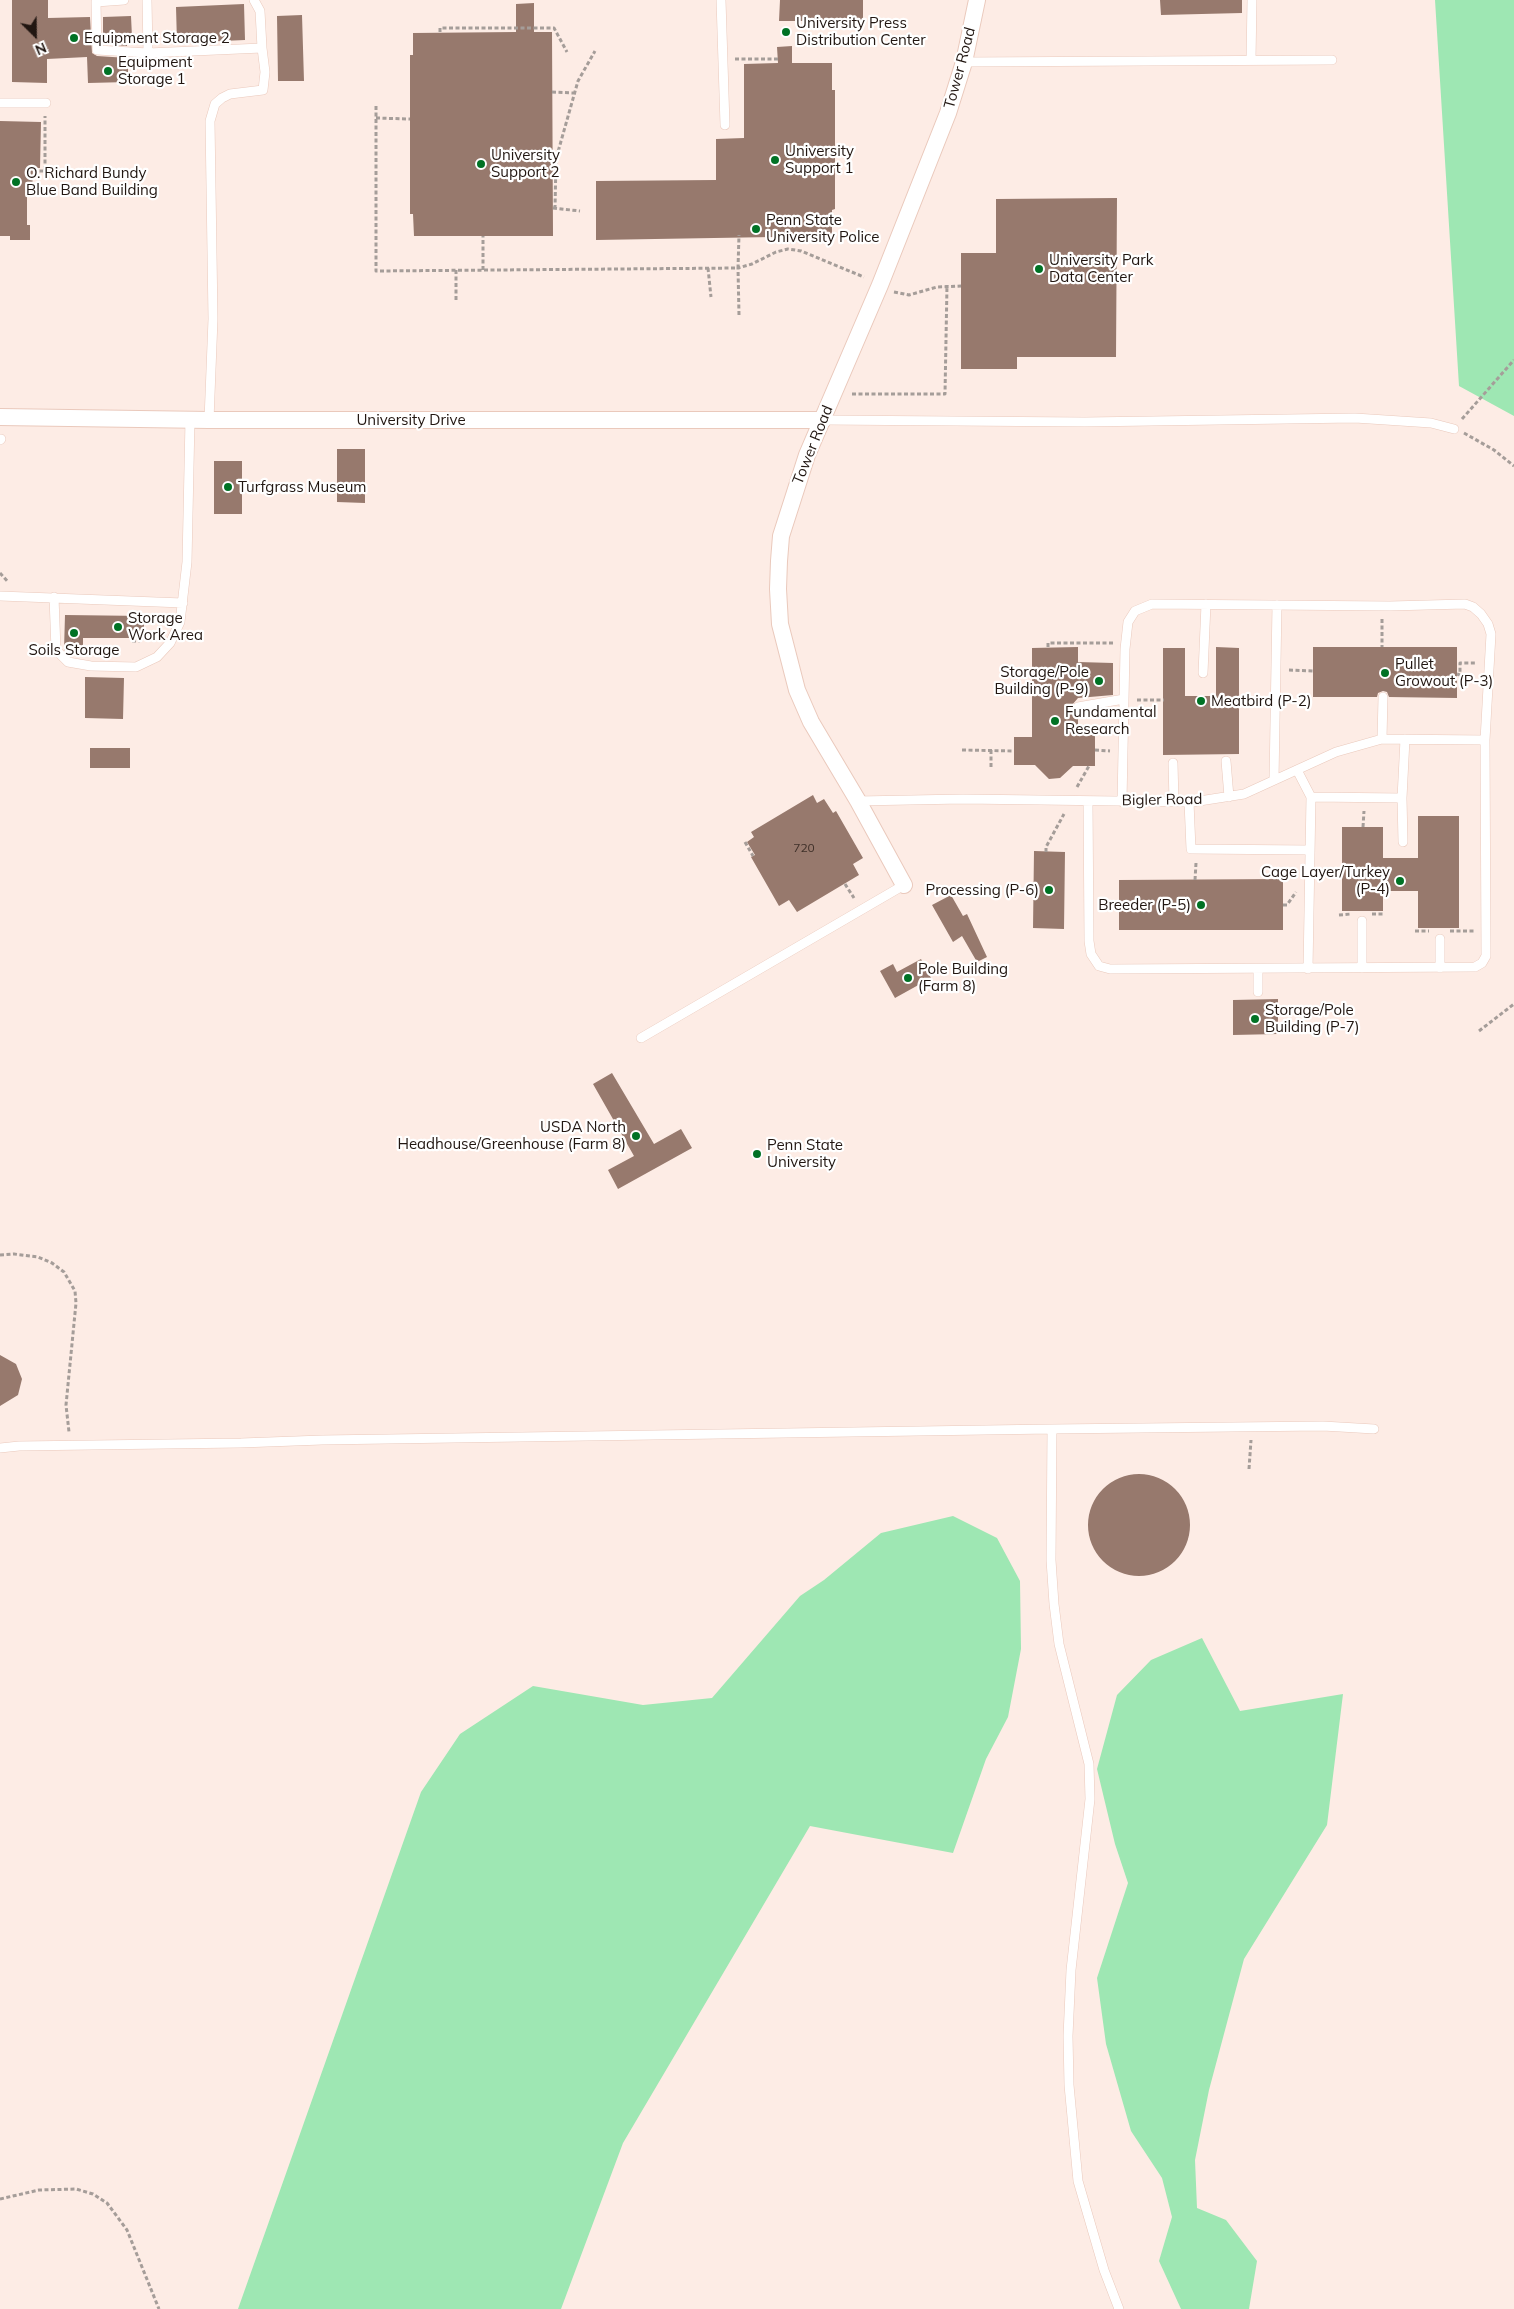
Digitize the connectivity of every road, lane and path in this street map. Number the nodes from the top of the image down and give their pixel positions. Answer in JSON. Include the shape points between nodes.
{"nodes":[{"id":1,"x":124,"y":0,"type":"edge"},
{"id":2,"x":147,"y":0,"type":"edge"},
{"id":3,"x":254,"y":0,"type":"edge"},
{"id":4,"x":721,"y":0,"type":"edge"},
{"id":5,"x":977,"y":0,"type":"edge"},
{"id":6,"x":1252,"y":0,"type":"edge"},
{"id":7,"x":440,"y":32,"type":"dead end"},
{"id":8,"x":262,"y":48,"type":"junction"},
{"id":9,"x":595,"y":51,"type":"dead end"},
{"id":10,"x":148,"y":52,"type":"junction"},
{"id":11,"x":567,"y":52,"type":"dead end"},
{"id":12,"x":722,"y":59,"type":"junction"},
{"id":13,"x":778,"y":59,"type":"dead end"},
{"id":14,"x":1252,"y":60,"type":"junction"},
{"id":15,"x":1332,"y":60,"type":"dead end"},
{"id":16,"x":964,"y":62,"type":"junction"},
{"id":17,"x":552,"y":92,"type":"dead end"},
{"id":18,"x":574,"y":93,"type":"junction"},
{"id":19,"x":46,"y":103,"type":"joint"},
{"id":20,"x":0,"y":104,"type":"edge"},
{"id":21,"x":376,"y":106,"type":"dead end"},
{"id":22,"x":376,"y":118,"type":"junction"},
{"id":23,"x":410,"y":118,"type":"dead end"},
{"id":24,"x":725,"y":125,"type":"dead end"},
{"id":25,"x":33,"y":171,"type":"dead end"},
{"id":26,"x":580,"y":211,"type":"dead end"},
{"id":27,"x":739,"y":235,"type":"dead end"},
{"id":28,"x":483,"y":236,"type":"dead end"},
{"id":29,"x":708,"y":268,"type":"junction"},
{"id":30,"x":738,"y":268,"type":"junction"},
{"id":31,"x":456,"y":270,"type":"junction"},
{"id":32,"x":483,"y":270,"type":"junction"},
{"id":33,"x":864,"y":277,"type":"dead end"},
{"id":34,"x":947,"y":285,"type":"junction"},
{"id":35,"x":961,"y":286,"type":"dead end"},
{"id":36,"x":894,"y":292,"type":"dead end"},
{"id":37,"x":711,"y":297,"type":"dead end"},
{"id":38,"x":456,"y":300,"type":"dead end"},
{"id":39,"x":739,"y":314,"type":"dead end"},
{"id":40,"x":1514,"y":360,"type":"edge"},
{"id":41,"x":851,"y":394,"type":"dead end"},
{"id":42,"x":0,"y":417,"type":"edge"},
{"id":43,"x":190,"y":420,"type":"junction"},
{"id":44,"x":209,"y":420,"type":"junction"},
{"id":45,"x":823,"y":420,"type":"junction"},
{"id":46,"x":1454,"y":429,"type":"junction"},
{"id":47,"x":1514,"y":466,"type":"edge"},
{"id":48,"x":0,"y":596,"type":"edge"},
{"id":49,"x":54,"y":597,"type":"junction"},
{"id":50,"x":184,"y":603,"type":"junction"},
{"id":51,"x":1206,"y":604,"type":"junction"},
{"id":52,"x":1277,"y":605,"type":"junction"},
{"id":53,"x":1382,"y":606,"type":"junction"},
{"id":54,"x":139,"y":638,"type":"dead end"},
{"id":55,"x":132,"y":641,"type":"dead end"},
{"id":56,"x":1126,"y":644,"type":"junction"},
{"id":57,"x":1048,"y":647,"type":"dead end"},
{"id":58,"x":1382,"y":647,"type":"dead end"},
{"id":59,"x":1467,"y":663,"type":"dead end"},
{"id":60,"x":1276,"y":670,"type":"junction"},
{"id":61,"x":1313,"y":671,"type":"dead end"},
{"id":62,"x":1203,"y":673,"type":"dead end"},
{"id":63,"x":1457,"y":674,"type":"dead end"},
{"id":64,"x":1383,"y":697,"type":"dead end"},
{"id":65,"x":1124,"y":699,"type":"junction"},
{"id":66,"x":1164,"y":700,"type":"dead end"},
{"id":67,"x":1275,"y":700,"type":"junction"},
{"id":68,"x":1239,"y":702,"type":"dead end"},
{"id":69,"x":1078,"y":708,"type":"dead end"},
{"id":70,"x":1382,"y":739,"type":"junction"},
{"id":71,"x":1405,"y":739,"type":"junction"},
{"id":72,"x":1485,"y":740,"type":"junction"},
{"id":73,"x":962,"y":750,"type":"dead end"},
{"id":74,"x":991,"y":750,"type":"junction"},
{"id":75,"x":1014,"y":751,"type":"dead end"},
{"id":76,"x":1226,"y":762,"type":"dead end"},
{"id":77,"x":1173,"y":763,"type":"dead end"},
{"id":78,"x":1089,"y":766,"type":"dead end"},
{"id":79,"x":990,"y":767,"type":"dead end"},
{"id":80,"x":1297,"y":770,"type":"junction"},
{"id":81,"x":1274,"y":780,"type":"junction"},
{"id":82,"x":1077,"y":788,"type":"dead end"},
{"id":83,"x":1228,"y":797,"type":"junction"},
{"id":84,"x":1311,"y":797,"type":"junction"},
{"id":85,"x":1402,"y":798,"type":"junction"},
{"id":86,"x":858,"y":801,"type":"junction"},
{"id":87,"x":1088,"y":801,"type":"junction"},
{"id":88,"x":1122,"y":802,"type":"junction"},
{"id":89,"x":1174,"y":802,"type":"junction"},
{"id":90,"x":1189,"y":802,"type":"junction"},
{"id":91,"x":1067,"y":808,"type":"dead end"},
{"id":92,"x":745,"y":842,"type":"dead end"},
{"id":93,"x":1404,"y":842,"type":"dead end"},
{"id":94,"x":1310,"y":850,"type":"junction"},
{"id":95,"x":1046,"y":852,"type":"dead end"},
{"id":96,"x":753,"y":856,"type":"dead end"},
{"id":97,"x":904,"y":885,"type":"joint"},
{"id":98,"x":1339,"y":914,"type":"dead end"},
{"id":99,"x":1348,"y":914,"type":"dead end"},
{"id":100,"x":1362,"y":921,"type":"dead end"},
{"id":101,"x":1415,"y":931,"type":"dead end"},
{"id":102,"x":1431,"y":931,"type":"dead end"},
{"id":103,"x":1485,"y":931,"type":"junction"},
{"id":104,"x":1440,"y":935,"type":"joint"},
{"id":105,"x":1362,"y":968,"type":"junction"},
{"id":106,"x":1440,"y":968,"type":"junction"},
{"id":107,"x":1258,"y":969,"type":"junction"},
{"id":108,"x":1308,"y":969,"type":"junction"},
{"id":109,"x":1258,"y":992,"type":"dead end"},
{"id":110,"x":1514,"y":1004,"type":"edge"},
{"id":111,"x":1479,"y":1031,"type":"dead end"},
{"id":112,"x":642,"y":1038,"type":"dead end"},
{"id":113,"x":0,"y":1256,"type":"edge"},
{"id":114,"x":1252,"y":1427,"type":"junction"},
{"id":115,"x":1052,"y":1428,"type":"junction"},
{"id":116,"x":1374,"y":1429,"type":"dead end"},
{"id":117,"x":76,"y":1446,"type":"junction"},
{"id":118,"x":0,"y":1448,"type":"edge"},
{"id":119,"x":1249,"y":1469,"type":"dead end"},
{"id":120,"x":0,"y":2199,"type":"edge"},
{"id":121,"x":158,"y":2309,"type":"edge"},
{"id":122,"x":1119,"y":2309,"type":"edge"}],
"edges":[{"from":1,"to":10,"type":"lane","via":[[96,2],[97,50]]},
{"from":2,"to":10,"type":"lane"},
{"from":3,"to":8,"type":"lane","via":[[260,11]]},
{"from":4,"to":12,"type":"lane"},
{"from":5,"to":16,"type":"street","name":"Tower Road"},
{"from":6,"to":14,"type":"lane"},
{"from":7,"to":11,"type":"path","via":[[440,28],[554,28]]},
{"from":8,"to":10,"type":"lane"},
{"from":8,"to":44,"type":"lane","via":[[263,90],[222,98],[215,104],[210,121],[213,319]]},
{"from":9,"to":18,"type":"path"},
{"from":12,"to":13,"type":"path"},
{"from":12,"to":24,"type":"lane"},
{"from":14,"to":15,"type":"lane"},
{"from":14,"to":16,"type":"lane"},
{"from":16,"to":45,"type":"street","name":"Tower Road","via":[[938,140]]},
{"from":17,"to":18,"type":"path"},
{"from":18,"to":26,"type":"path","via":[[555,165],[554,209]]},
{"from":19,"to":20,"type":"lane"},
{"from":19,"to":25,"type":"path","via":[[45,171]]},
{"from":21,"to":22,"type":"path"},
{"from":22,"to":23,"type":"path"},
{"from":22,"to":31,"type":"path","via":[[376,271]]},
{"from":27,"to":30,"type":"path"},
{"from":28,"to":32,"type":"path"},
{"from":29,"to":30,"type":"path"},
{"from":29,"to":32,"type":"path"},
{"from":29,"to":37,"type":"path"},
{"from":30,"to":33,"type":"path","via":[[788,249],[801,251]]},
{"from":30,"to":39,"type":"path"},
{"from":31,"to":32,"type":"path"},
{"from":31,"to":38,"type":"path"},
{"from":34,"to":35,"type":"path"},
{"from":34,"to":36,"type":"path","via":[[909,295]]},
{"from":34,"to":41,"type":"path","via":[[945,394]]},
{"from":40,"to":46,"type":"path"},
{"from":42,"to":43,"type":"street","name":"University Drive"},
{"from":43,"to":44,"type":"street","name":"University Drive"},
{"from":43,"to":50,"type":"lane"},
{"from":44,"to":45,"type":"street","name":"University Drive"},
{"from":45,"to":46,"type":"lane","via":[[1104,422],[1355,418],[1431,423]]},
{"from":45,"to":86,"type":"street","name":"Tower Road","via":[[807,455],[781,536],[780,624],[797,690]]},
{"from":46,"to":47,"type":"path","via":[[1494,450]]},
{"from":48,"to":49,"type":"lane"},
{"from":49,"to":50,"type":"lane"},
{"from":49,"to":50,"type":"lane","via":[[56,650],[68,662],[91,666],[136,667],[157,657],[177,629]]},
{"from":51,"to":52,"type":"lane"},
{"from":51,"to":56,"type":"lane","via":[[1152,604],[1135,611],[1128,622]]},
{"from":51,"to":62,"type":"lane"},
{"from":52,"to":53,"type":"lane"},
{"from":52,"to":60,"type":"lane"},
{"from":53,"to":58,"type":"path"},
{"from":53,"to":72,"type":"lane","via":[[1465,604],[1481,614],[1491,634]]},
{"from":54,"to":55,"type":"path","via":[[139,641]]},
{"from":56,"to":57,"type":"path","via":[[1048,643]]},
{"from":56,"to":65,"type":"lane"},
{"from":59,"to":63,"type":"path","via":[[1460,663],[1460,674]]},
{"from":60,"to":61,"type":"path"},
{"from":60,"to":67,"type":"lane"},
{"from":64,"to":70,"type":"lane"},
{"from":65,"to":66,"type":"path"},
{"from":65,"to":69,"type":"lane"},
{"from":65,"to":88,"type":"lane"},
{"from":67,"to":68,"type":"path"},
{"from":67,"to":81,"type":"lane"},
{"from":70,"to":71,"type":"lane","name":"Bigler Road"},
{"from":70,"to":80,"type":"lane","name":"Bigler Road","via":[[1336,752]]},
{"from":71,"to":72,"type":"lane","name":"Bigler Road"},
{"from":71,"to":85,"type":"lane"},
{"from":72,"to":103,"type":"lane"},
{"from":73,"to":74,"type":"path"},
{"from":74,"to":75,"type":"path"},
{"from":74,"to":79,"type":"path"},
{"from":76,"to":83,"type":"lane"},
{"from":77,"to":89,"type":"lane"},
{"from":78,"to":82,"type":"path"},
{"from":80,"to":81,"type":"lane","name":"Bigler Road"},
{"from":80,"to":84,"type":"lane"},
{"from":81,"to":83,"type":"lane","name":"Bigler Road","via":[[1244,794]]},
{"from":83,"to":90,"type":"lane","name":"Bigler Road"},
{"from":84,"to":85,"type":"lane"},
{"from":84,"to":94,"type":"lane"},
{"from":85,"to":93,"type":"lane"},
{"from":86,"to":87,"type":"lane","name":"Bigler Road"},
{"from":86,"to":97,"type":"street","name":"Tower Road"},
{"from":87,"to":88,"type":"lane","name":"Bigler Road"},
{"from":87,"to":107,"type":"lane","via":[[1089,941],[1091,954],[1099,966],[1110,970]]},
{"from":88,"to":89,"type":"lane","name":"Bigler Road"},
{"from":89,"to":90,"type":"lane","name":"Bigler Road"},
{"from":90,"to":94,"type":"lane","via":[[1191,849]]},
{"from":91,"to":95,"type":"path"},
{"from":92,"to":96,"type":"path"},
{"from":94,"to":108,"type":"lane"},
{"from":97,"to":112,"type":"lane"},
{"from":98,"to":99,"type":"path"},
{"from":100,"to":105,"type":"lane"},
{"from":101,"to":102,"type":"path"},
{"from":103,"to":104,"type":"path"},
{"from":103,"to":106,"type":"lane","via":[[1486,956],[1482,963],[1475,968]]},
{"from":104,"to":106,"type":"lane"},
{"from":105,"to":106,"type":"lane"},
{"from":105,"to":108,"type":"lane"},
{"from":107,"to":108,"type":"lane"},
{"from":107,"to":109,"type":"lane"},
{"from":110,"to":111,"type":"path"},
{"from":113,"to":117,"type":"path","via":[[38,1257],[58,1267],[71,1281],[76,1303],[66,1420]]},
{"from":114,"to":115,"type":"lane"},
{"from":114,"to":116,"type":"lane"},
{"from":114,"to":119,"type":"path"},
{"from":115,"to":117,"type":"lane"},
{"from":115,"to":122,"type":"lane","via":[[1054,1604],[1059,1644],[1090,1773],[1088,1826],[1071,1970],[1069,2085],[1078,2182]]},
{"from":117,"to":118,"type":"lane"},
{"from":120,"to":121,"type":"path","via":[[39,2190],[76,2189],[107,2203],[127,2230]]}]}
